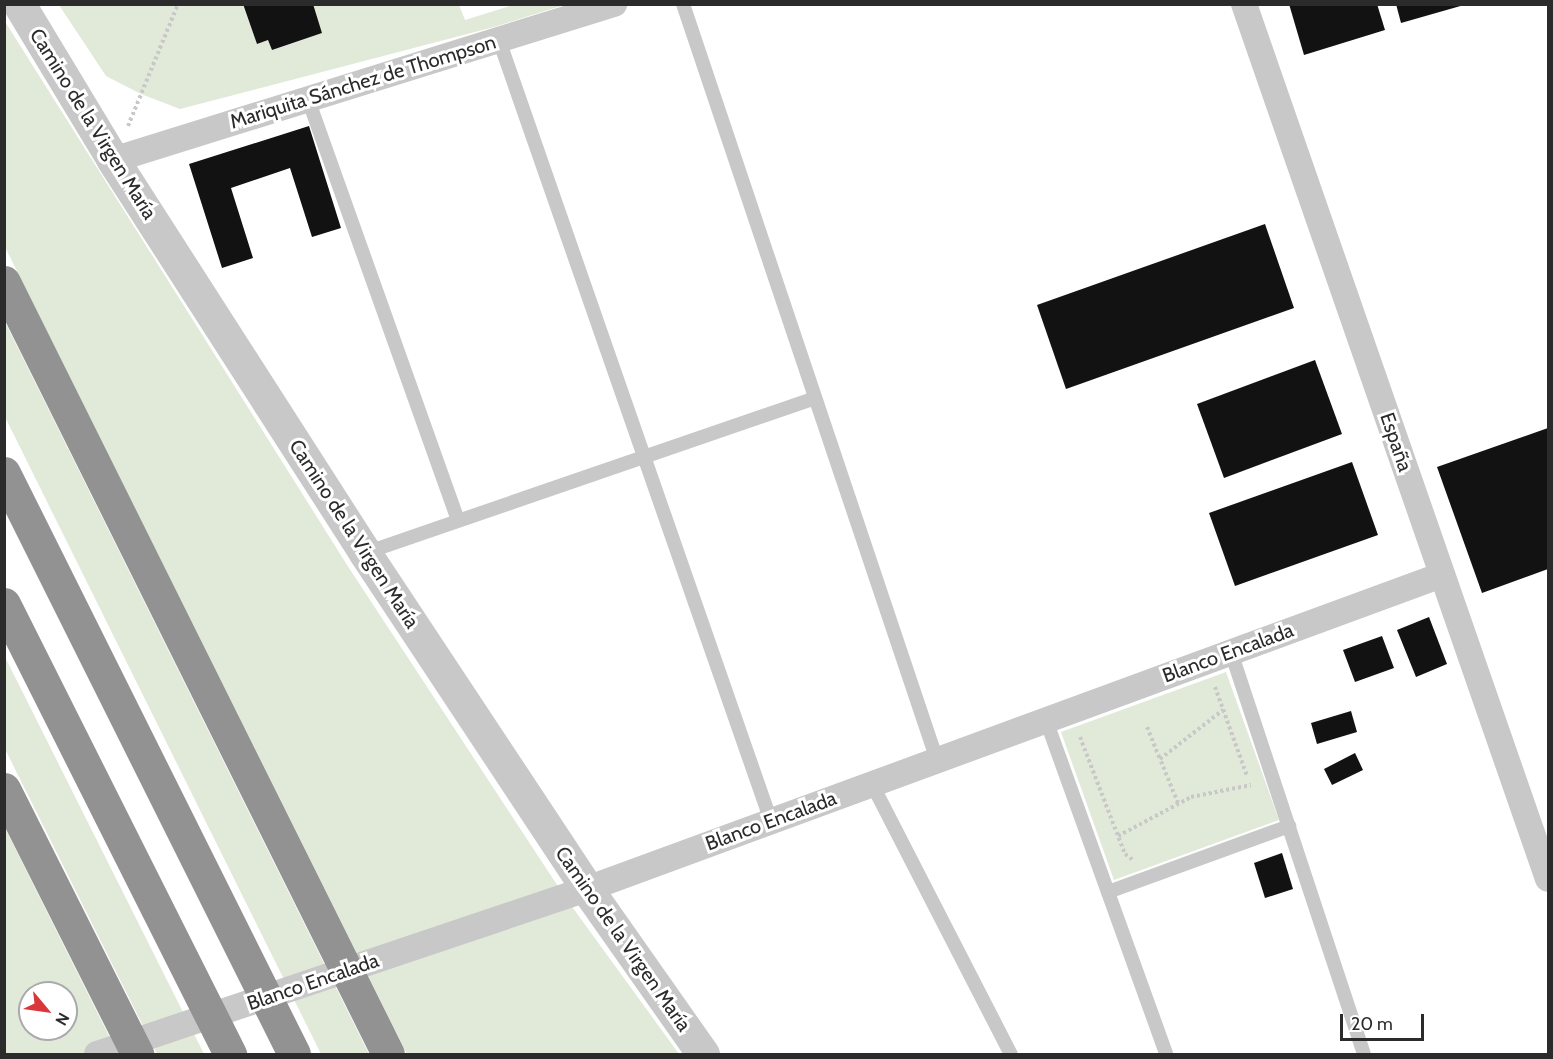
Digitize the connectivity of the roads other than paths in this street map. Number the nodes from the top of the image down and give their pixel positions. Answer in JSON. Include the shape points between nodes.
{"nodes":[{"id":1,"x":19,"y":4,"type":"edge"},
{"id":2,"x":614,"y":4,"type":"edge"},
{"id":3,"x":683,"y":4,"type":"edge"},
{"id":4,"x":1244,"y":4,"type":"edge"},
{"id":5,"x":500,"y":40,"type":"junction"},
{"id":6,"x":309,"y":99,"type":"junction"},
{"id":7,"x":113,"y":160,"type":"junction"},
{"id":8,"x":4,"y":282,"type":"edge"},
{"id":9,"x":815,"y":398,"type":"junction"},
{"id":10,"x":645,"y":456,"type":"junction"},
{"id":11,"x":4,"y":474,"type":"edge"},
{"id":12,"x":458,"y":520,"type":"junction"},
{"id":13,"x":365,"y":553,"type":"junction"},
{"id":14,"x":1442,"y":575,"type":"junction"},
{"id":15,"x":4,"y":604,"type":"edge"},
{"id":16,"x":1221,"y":656,"type":"junction"},
{"id":17,"x":1046,"y":720,"type":"junction"},
{"id":18,"x":937,"y":760,"type":"junction"},
{"id":19,"x":872,"y":784,"type":"junction"},
{"id":20,"x":4,"y":789,"type":"edge"},
{"id":21,"x":771,"y":821,"type":"junction"},
{"id":22,"x":1288,"y":826,"type":"junction"},
{"id":23,"x":1548,"y":879,"type":"edge"},
{"id":24,"x":587,"y":889,"type":"junction"},
{"id":25,"x":1108,"y":892,"type":"junction"},
{"id":26,"x":97,"y":1054,"type":"edge"},
{"id":27,"x":137,"y":1054,"type":"edge"},
{"id":28,"x":230,"y":1054,"type":"edge"},
{"id":29,"x":294,"y":1054,"type":"edge"},
{"id":30,"x":388,"y":1054,"type":"edge"},
{"id":31,"x":703,"y":1054,"type":"edge"},
{"id":32,"x":1011,"y":1054,"type":"edge"},
{"id":33,"x":1166,"y":1054,"type":"edge"},
{"id":34,"x":1364,"y":1054,"type":"edge"}],
"edges":[{"from":1,"to":7,"type":"street","name":"Camino de la Virgen María"},
{"from":2,"to":5,"type":"street","name":"Mariquita Sánchez de Thompson"},
{"from":3,"to":9,"type":"lane"},
{"from":4,"to":14,"type":"street","name":"España"},
{"from":5,"to":6,"type":"street","name":"Mariquita Sánchez de Thompson"},
{"from":5,"to":10,"type":"lane"},
{"from":6,"to":7,"type":"street","name":"Mariquita Sánchez de Thompson"},
{"from":6,"to":12,"type":"lane"},
{"from":7,"to":13,"type":"street","name":"Camino de la Virgen María"},
{"from":8,"to":30,"type":"highway"},
{"from":9,"to":10,"type":"lane"},
{"from":9,"to":18,"type":"lane"},
{"from":10,"to":12,"type":"lane"},
{"from":10,"to":21,"type":"lane"},
{"from":11,"to":29,"type":"highway"},
{"from":12,"to":13,"type":"lane"},
{"from":13,"to":24,"type":"street","name":"Camino de la Virgen María"},
{"from":14,"to":16,"type":"street","name":"Blanco Encalada"},
{"from":14,"to":23,"type":"street","name":"España"},
{"from":15,"to":28,"type":"highway"},
{"from":16,"to":17,"type":"street","name":"Blanco Encalada"},
{"from":16,"to":22,"type":"lane"},
{"from":17,"to":18,"type":"street","name":"Blanco Encalada"},
{"from":17,"to":25,"type":"lane"},
{"from":18,"to":19,"type":"street","name":"Blanco Encalada"},
{"from":19,"to":21,"type":"street","name":"Blanco Encalada"},
{"from":19,"to":32,"type":"lane"},
{"from":20,"to":27,"type":"highway"},
{"from":21,"to":24,"type":"street","name":"Blanco Encalada"},
{"from":22,"to":25,"type":"lane"},
{"from":22,"to":34,"type":"lane"},
{"from":24,"to":26,"type":"street","name":"Blanco Encalada"},
{"from":24,"to":31,"type":"street","name":"Camino de la Virgen María"},
{"from":25,"to":33,"type":"lane"}]}
